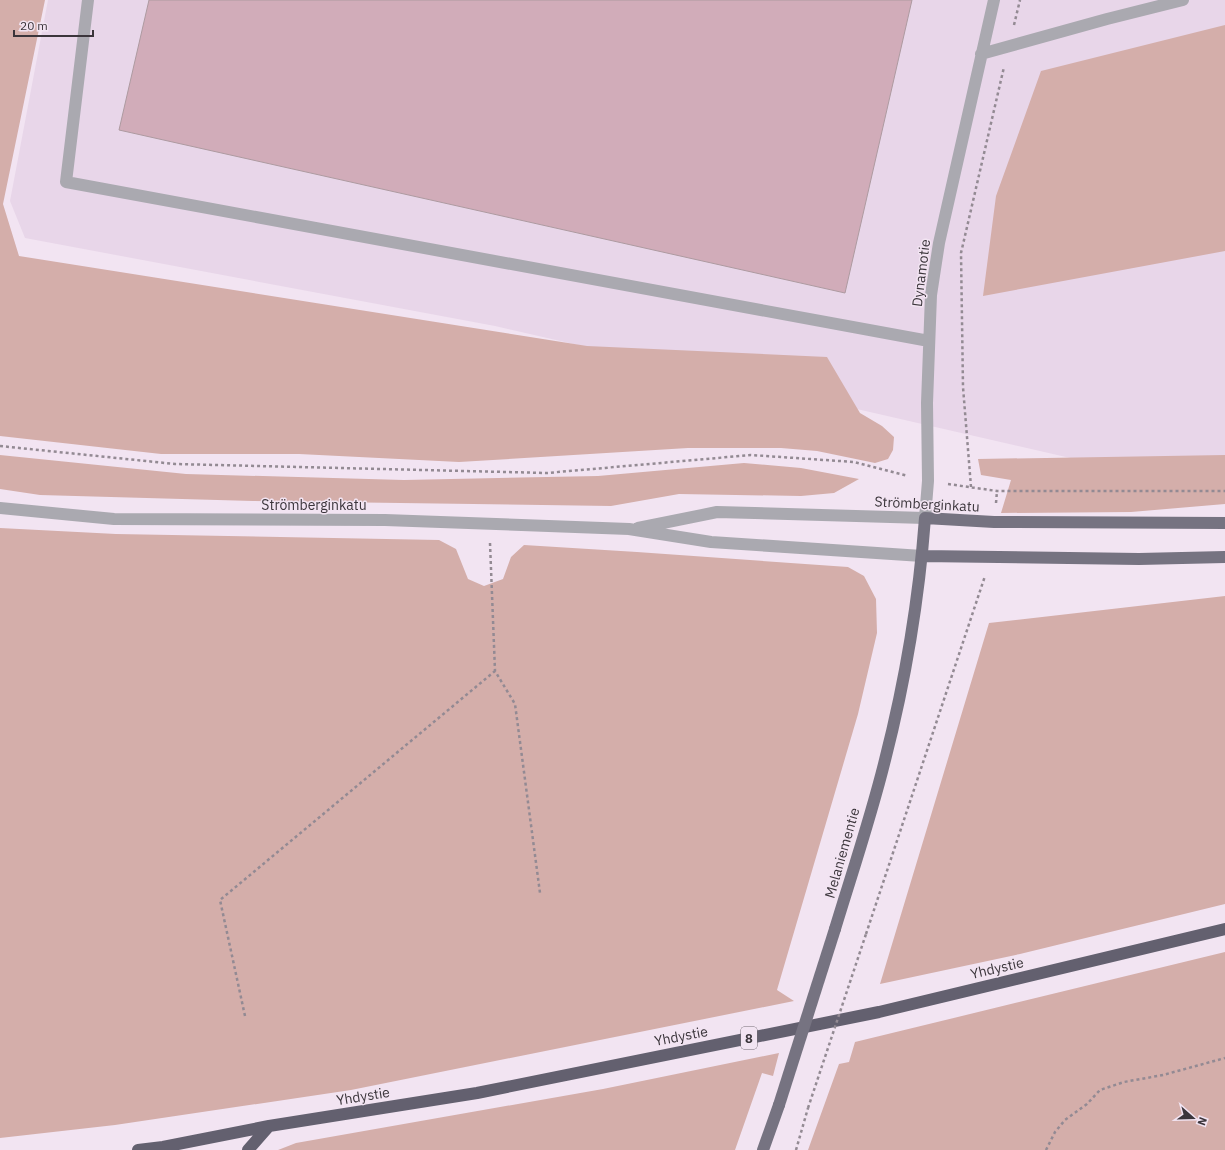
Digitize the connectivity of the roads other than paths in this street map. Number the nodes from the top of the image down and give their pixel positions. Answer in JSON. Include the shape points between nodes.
{"nodes":[{"id":1,"x":88,"y":0,"type":"edge"},
{"id":2,"x":994,"y":0,"type":"edge"},
{"id":3,"x":1183,"y":0,"type":"edge"},
{"id":4,"x":981,"y":54,"type":"junction"},
{"id":5,"x":930,"y":341,"type":"junction"},
{"id":6,"x":0,"y":508,"type":"edge"},
{"id":7,"x":925,"y":518,"type":"junction"},
{"id":8,"x":1225,"y":523,"type":"edge"},
{"id":9,"x":629,"y":529,"type":"junction"},
{"id":10,"x":922,"y":556,"type":"junction"},
{"id":11,"x":1225,"y":558,"type":"edge"},
{"id":12,"x":1225,"y":929,"type":"edge"},
{"id":13,"x":269,"y":1126,"type":"junction"},
{"id":14,"x":138,"y":1150,"type":"edge"},
{"id":15,"x":248,"y":1150,"type":"edge"},
{"id":16,"x":763,"y":1150,"type":"edge"}],
"edges":[{"from":1,"to":5,"type":"street","via":[[66,182]]},
{"from":2,"to":4,"type":"street","name":"Dynamotie"},
{"from":3,"to":4,"type":"street"},
{"from":4,"to":5,"type":"street","name":"Dynamotie","via":[[939,243],[931,295]]},
{"from":5,"to":7,"type":"street","name":"Dynamotie"},
{"from":6,"to":9,"type":"street","name":"Strömberginkatu","via":[[114,519],[385,520]]},
{"from":7,"to":8,"type":"main road","name":"Strömberginkatu","via":[[994,522]]},
{"from":7,"to":9,"type":"street","name":"Strömberginkatu","via":[[717,512]]},
{"from":7,"to":10,"type":"main road","name":"Dynamotie"},
{"from":9,"to":10,"type":"street","name":"Strömberginkatu","via":[[711,542]]},
{"from":10,"to":11,"type":"main road","name":"Strömberginkatu"},
{"from":10,"to":16,"type":"main road","name":"Melaniementie","bridge":true,"via":[[904,677],[885,760],[835,929]]},
{"from":12,"to":13,"type":"highway","name":"Yhdystie","number":"8","via":[[871,1013],[477,1092]]},
{"from":13,"to":14,"type":"highway","name":"Yhdystie","number":"8"},
{"from":13,"to":15,"type":"highway"}]}
